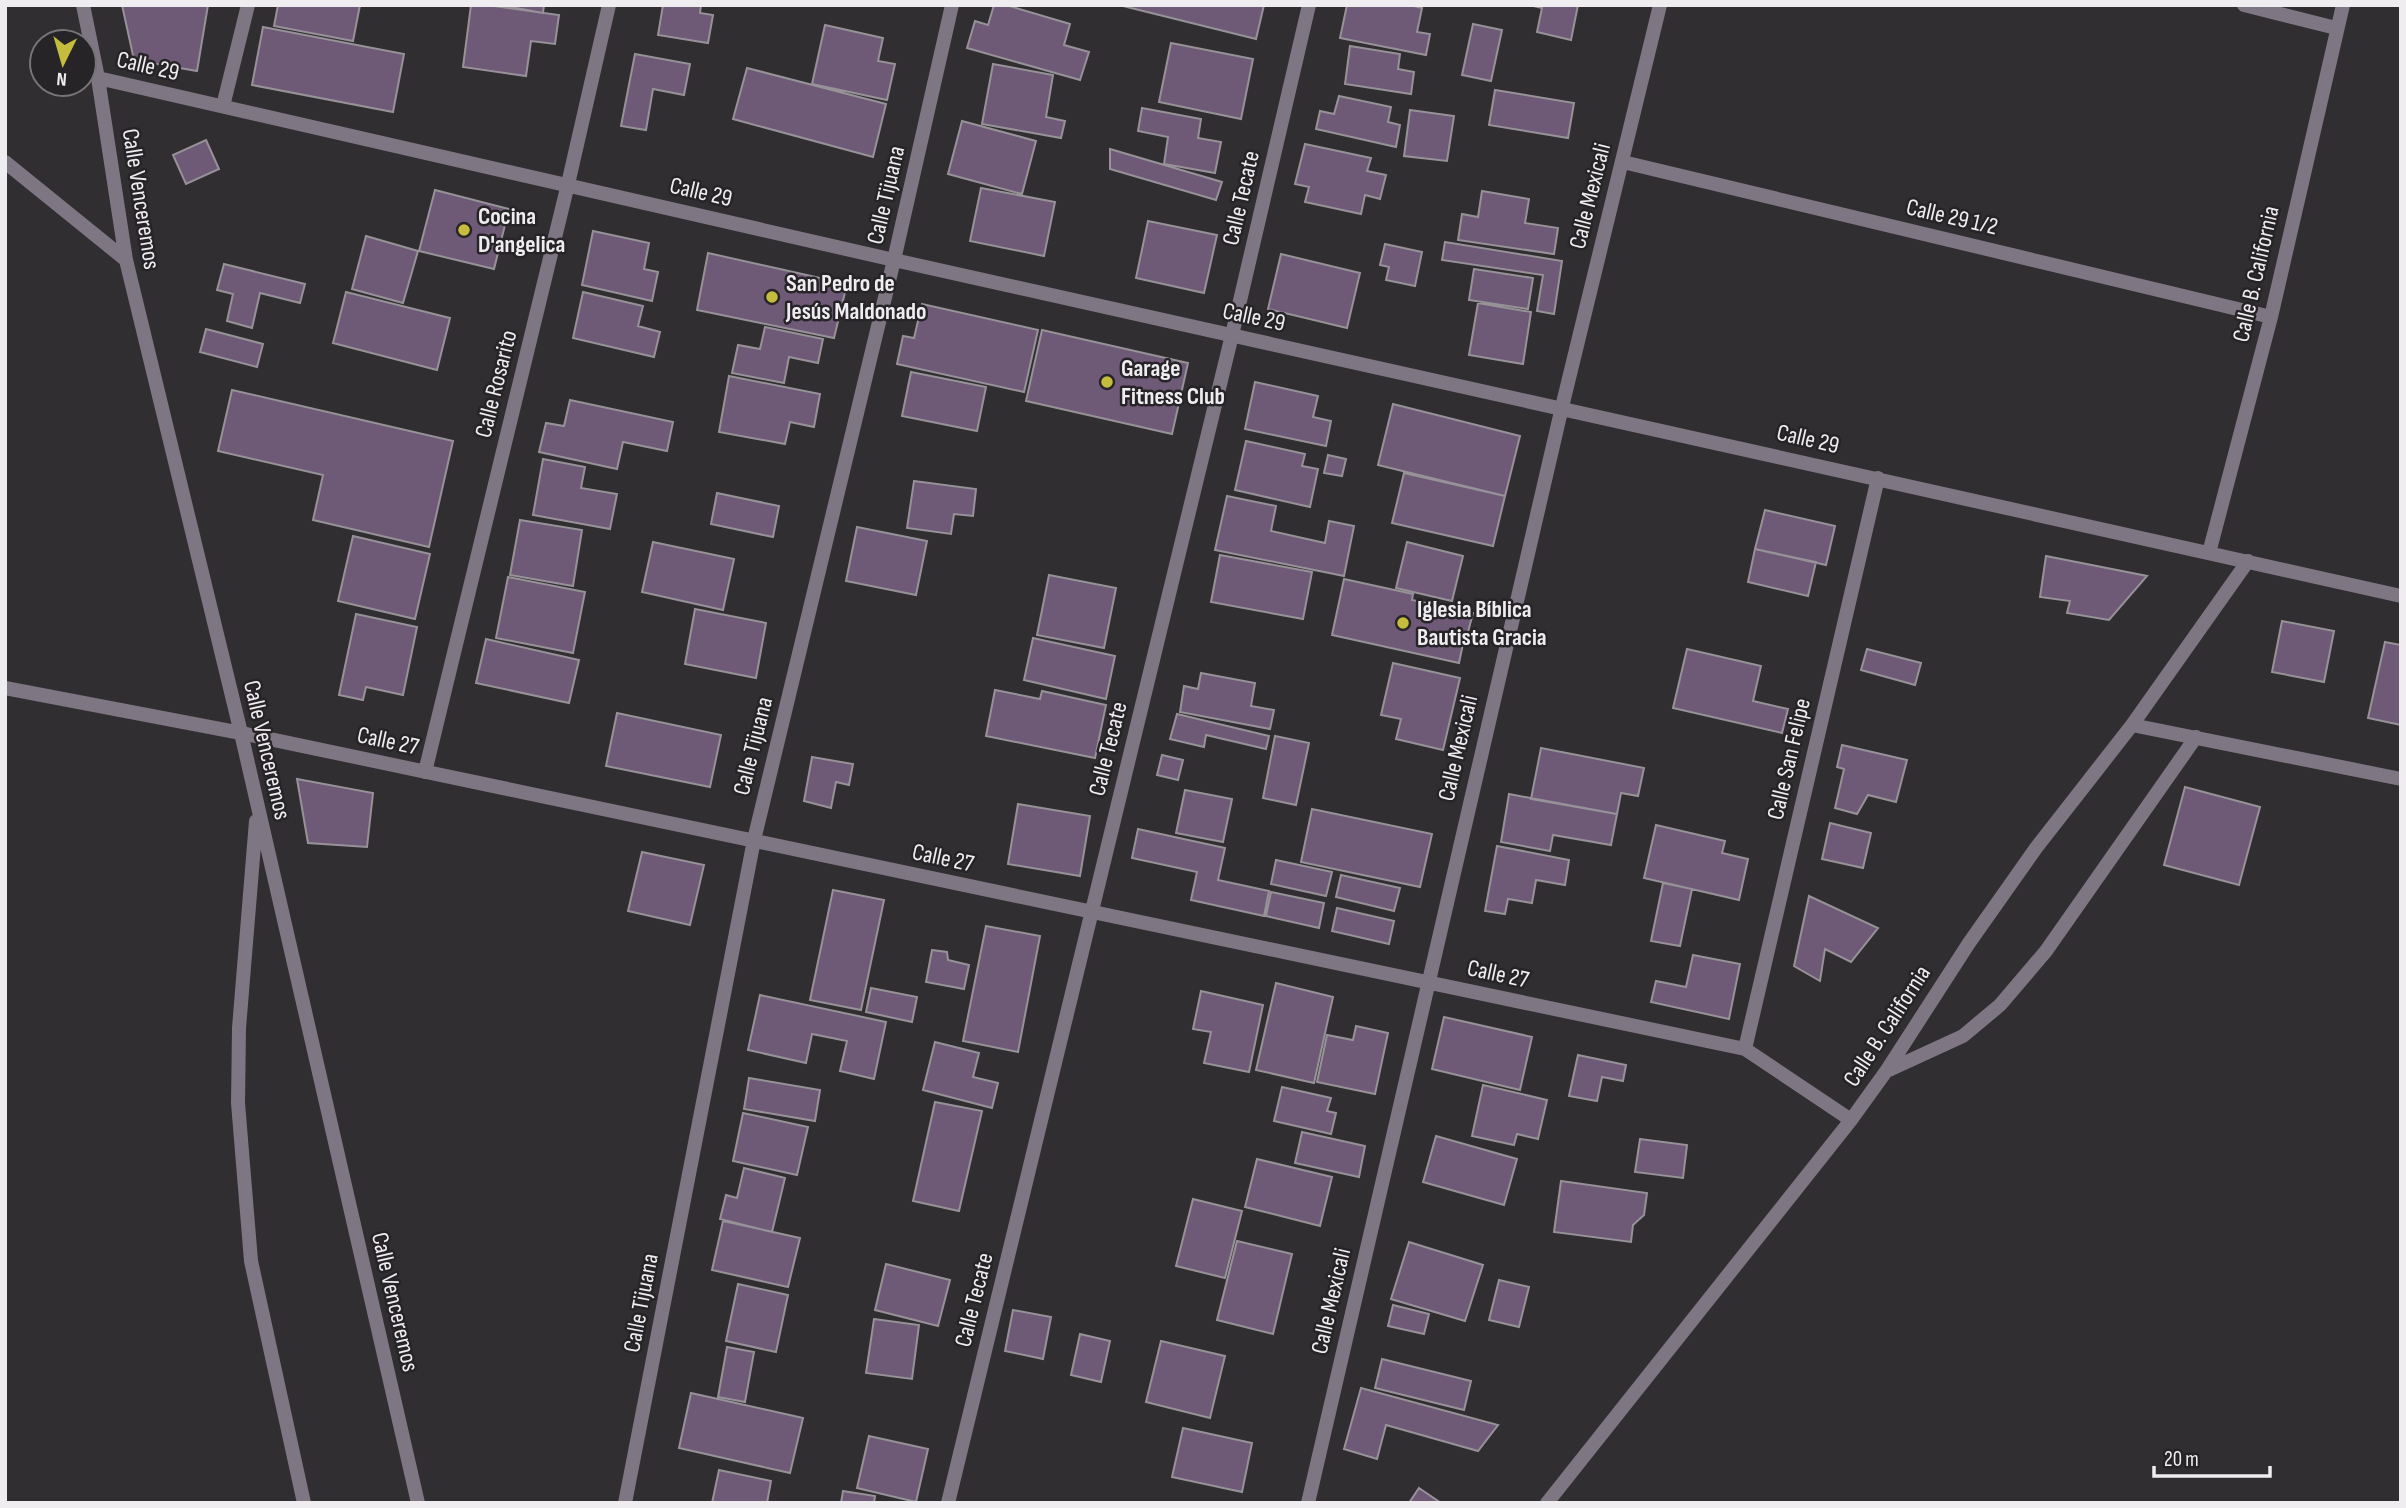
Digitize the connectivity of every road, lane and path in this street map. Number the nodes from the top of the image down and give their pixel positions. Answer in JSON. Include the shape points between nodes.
{"nodes":[{"id":1,"x":83,"y":5,"type":"edge"},
{"id":2,"x":248,"y":5,"type":"edge"},
{"id":3,"x":609,"y":5,"type":"edge"},
{"id":4,"x":952,"y":5,"type":"edge"},
{"id":5,"x":1309,"y":5,"type":"edge"},
{"id":6,"x":1660,"y":5,"type":"edge"},
{"id":7,"x":2244,"y":5,"type":"edge"},
{"id":8,"x":2343,"y":5,"type":"edge"},
{"id":9,"x":88,"y":28,"type":"edge"},
{"id":10,"x":2336,"y":28,"type":"junction"},
{"id":11,"x":98,"y":78,"type":"joint"},
{"id":12,"x":223,"y":106,"type":"junction"},
{"id":13,"x":5,"y":162,"type":"edge"},
{"id":14,"x":1623,"y":162,"type":"junction"},
{"id":15,"x":568,"y":184,"type":"junction"},
{"id":16,"x":125,"y":260,"type":"junction"},
{"id":17,"x":894,"y":260,"type":"junction"},
{"id":18,"x":2271,"y":317,"type":"junction"},
{"id":19,"x":1232,"y":335,"type":"junction"},
{"id":20,"x":1562,"y":407,"type":"junction"},
{"id":21,"x":1878,"y":478,"type":"junction"},
{"id":22,"x":2209,"y":553,"type":"junction"},
{"id":23,"x":2248,"y":561,"type":"junction"},
{"id":24,"x":2401,"y":596,"type":"edge"},
{"id":25,"x":5,"y":688,"type":"edge"},
{"id":26,"x":2132,"y":725,"type":"junction"},
{"id":27,"x":241,"y":733,"type":"junction"},
{"id":28,"x":2196,"y":737,"type":"junction"},
{"id":29,"x":425,"y":772,"type":"junction"},
{"id":30,"x":2401,"y":779,"type":"edge"},
{"id":31,"x":257,"y":808,"type":"junction"},
{"id":32,"x":754,"y":840,"type":"junction"},
{"id":33,"x":1091,"y":913,"type":"junction"},
{"id":34,"x":1427,"y":982,"type":"junction"},
{"id":35,"x":1745,"y":1049,"type":"junction"},
{"id":36,"x":1887,"y":1070,"type":"junction"},
{"id":37,"x":1851,"y":1121,"type":"junction"},
{"id":38,"x":303,"y":1503,"type":"edge"},
{"id":39,"x":418,"y":1503,"type":"edge"},
{"id":40,"x":625,"y":1503,"type":"edge"},
{"id":41,"x":948,"y":1503,"type":"edge"},
{"id":42,"x":1308,"y":1503,"type":"edge"},
{"id":43,"x":1548,"y":1503,"type":"edge"}],
"edges":[{"from":1,"to":9,"type":"street","name":"Calle Venceremos"},
{"from":2,"to":12,"type":"street"},
{"from":3,"to":15,"type":"street","name":"Calle Rosarito"},
{"from":4,"to":17,"type":"street","name":"Calle Tijuana"},
{"from":5,"to":19,"type":"street","name":"Calle Tecate"},
{"from":6,"to":14,"type":"street","name":"Calle Mexicali"},
{"from":7,"to":10,"type":"street"},
{"from":8,"to":10,"type":"street","name":"Calle B. California"},
{"from":10,"to":18,"type":"street","name":"Calle B. California"},
{"from":11,"to":12,"type":"street","name":"Calle 29"},
{"from":11,"to":16,"type":"street","name":"Calle Venceremos"},
{"from":12,"to":15,"type":"street","name":"Calle 29"},
{"from":13,"to":16,"type":"street"},
{"from":14,"to":18,"type":"street","name":"Calle 29 1/2"},
{"from":14,"to":20,"type":"street","name":"Calle Mexicali"},
{"from":15,"to":17,"type":"street","name":"Calle 29"},
{"from":15,"to":29,"type":"street","name":"Calle Rosarito"},
{"from":16,"to":27,"type":"street","name":"Calle Venceremos"},
{"from":17,"to":19,"type":"street","name":"Calle 29"},
{"from":17,"to":32,"type":"street","name":"Calle Tijuana"},
{"from":18,"to":22,"type":"street","name":"Calle B. California"},
{"from":19,"to":20,"type":"street","name":"Calle 29"},
{"from":19,"to":33,"type":"street","name":"Calle Tecate"},
{"from":20,"to":21,"type":"street","name":"Calle 29"},
{"from":20,"to":34,"type":"street","name":"Calle Mexicali"},
{"from":21,"to":22,"type":"street","name":"Calle 29"},
{"from":21,"to":35,"type":"street","name":"Calle San Felipe"},
{"from":22,"to":23,"type":"street","name":"Calle 29"},
{"from":23,"to":24,"type":"street","name":"Calle 29"},
{"from":23,"to":26,"type":"street","name":"Calle B. California"},
{"from":25,"to":27,"type":"street","name":"Calle 27"},
{"from":26,"to":28,"type":"street"},
{"from":26,"to":36,"type":"street","name":"Calle B. California","via":[[1983,922]]},
{"from":27,"to":29,"type":"street","name":"Calle 27"},
{"from":27,"to":31,"type":"street","name":"Calle Venceremos"},
{"from":28,"to":30,"type":"street"},
{"from":28,"to":36,"type":"street","via":[[2046,951],[2000,1005],[1963,1036]]},
{"from":29,"to":32,"type":"street","name":"Calle 27"},
{"from":31,"to":38,"type":"street","via":[[239,1028],[238,1103],[251,1261]]},
{"from":31,"to":39,"type":"street","name":"Calle Venceremos"},
{"from":32,"to":33,"type":"street","name":"Calle 27"},
{"from":32,"to":40,"type":"street","name":"Calle Tijuana"},
{"from":33,"to":34,"type":"street","name":"Calle 27"},
{"from":33,"to":41,"type":"street","name":"Calle Tecate"},
{"from":34,"to":35,"type":"street","name":"Calle 27"},
{"from":34,"to":42,"type":"street","name":"Calle Mexicali"},
{"from":35,"to":37,"type":"street","name":"Calle 27"},
{"from":36,"to":37,"type":"street","name":"Calle B. California"},
{"from":37,"to":43,"type":"street","name":"Calle B. California"}]}
